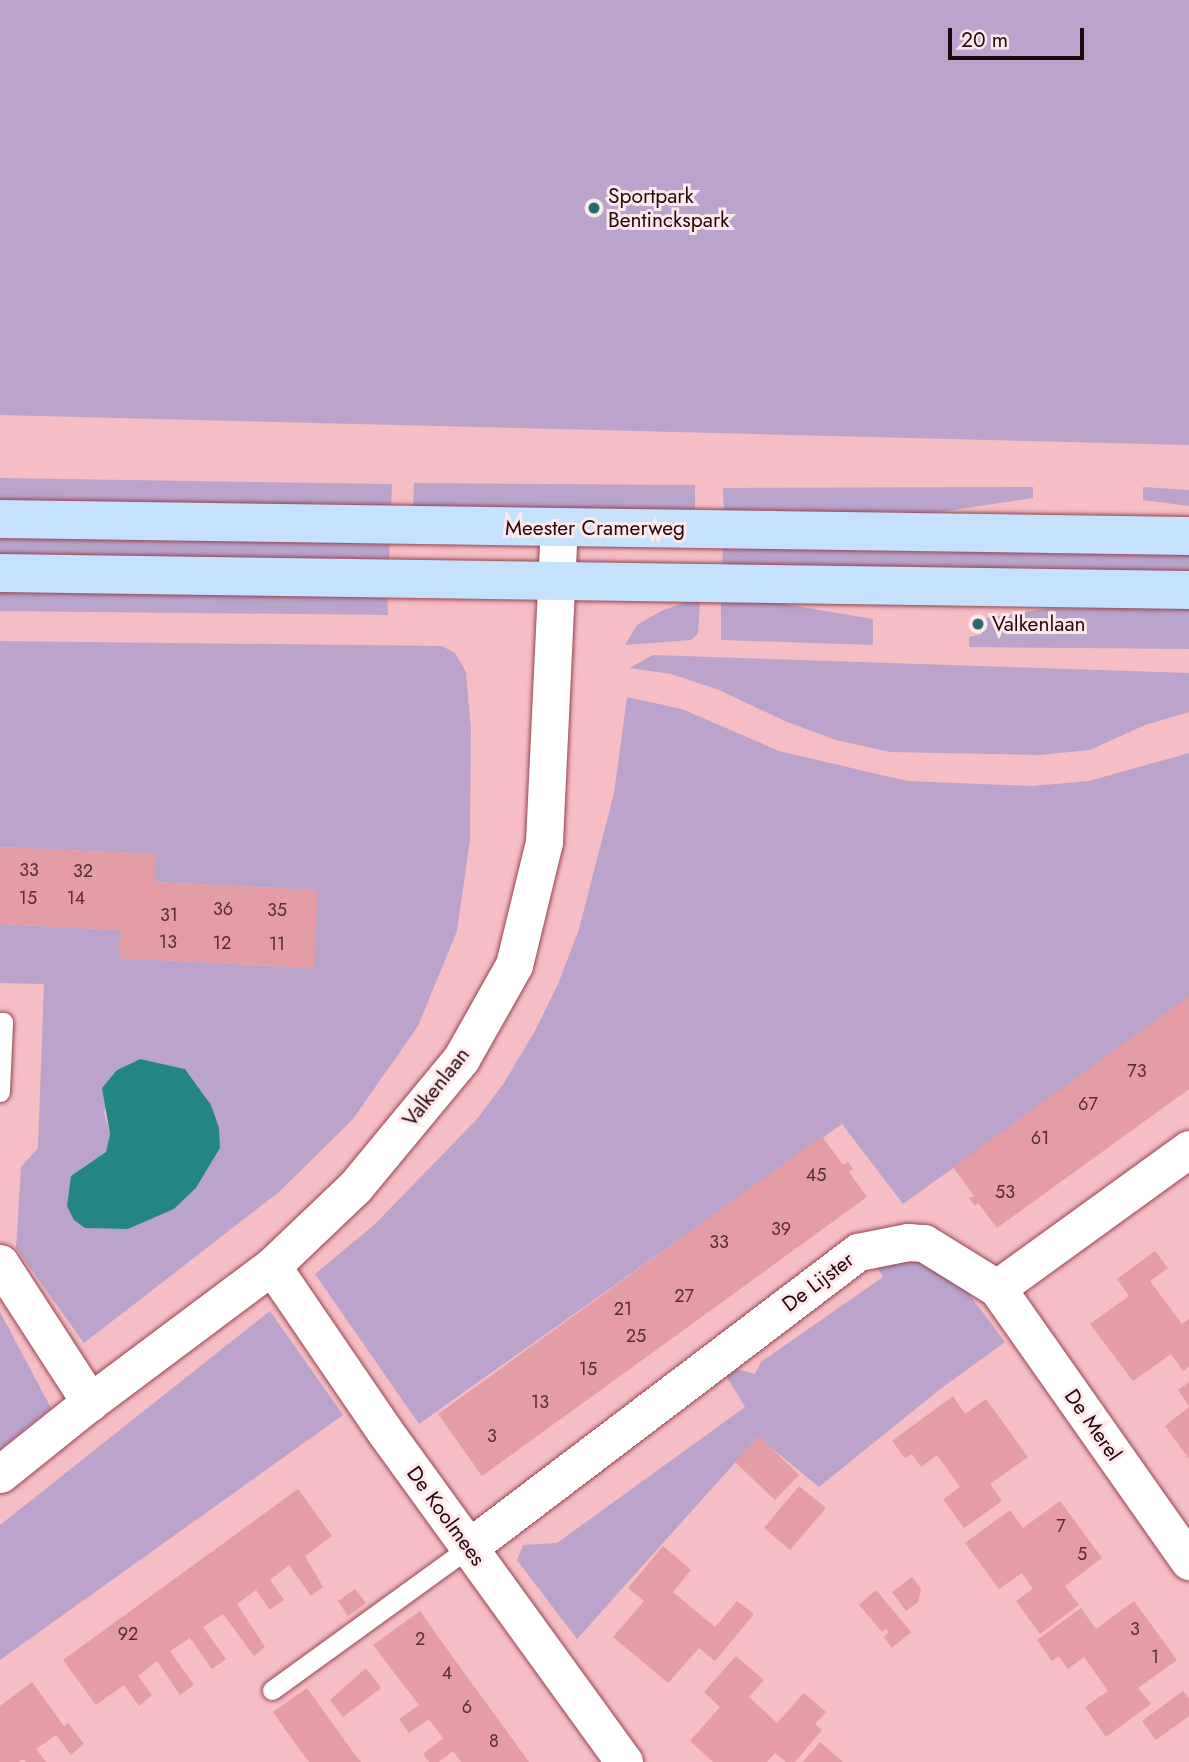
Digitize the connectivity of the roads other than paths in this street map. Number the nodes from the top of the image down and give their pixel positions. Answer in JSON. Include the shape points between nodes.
{"nodes":[{"id":1,"x":0,"y":519,"type":"edge"},
{"id":2,"x":559,"y":528,"type":"junction"},
{"id":3,"x":1189,"y":536,"type":"edge"},
{"id":4,"x":0,"y":573,"type":"edge"},
{"id":5,"x":555,"y":581,"type":"junction"},
{"id":6,"x":1189,"y":590,"type":"edge"},
{"id":7,"x":0,"y":1022,"type":"edge"},
{"id":8,"x":0,"y":1092,"type":"edge"},
{"id":9,"x":1189,"y":1149,"type":"edge"},
{"id":10,"x":0,"y":1263,"type":"edge"},
{"id":11,"x":272,"y":1266,"type":"junction"},
{"id":12,"x":997,"y":1288,"type":"junction"},
{"id":13,"x":90,"y":1402,"type":"junction"},
{"id":14,"x":0,"y":1474,"type":"edge"},
{"id":15,"x":468,"y":1548,"type":"junction"},
{"id":16,"x":1189,"y":1561,"type":"edge"},
{"id":17,"x":272,"y":1690,"type":"dead end"},
{"id":18,"x":624,"y":1762,"type":"edge"}],
"edges":[{"from":1,"to":2,"type":"main road","name":"Meester Cramerweg"},
{"from":2,"to":3,"type":"main road","name":"Meester Cramerweg"},
{"from":2,"to":5,"type":"street","name":"Valkenlaan"},
{"from":4,"to":5,"type":"main road"},
{"from":5,"to":6,"type":"main road"},
{"from":5,"to":11,"type":"street","name":"Valkenlaan","via":[[544,842],[514,965],[461,1059],[355,1188]]},
{"from":7,"to":8,"type":"lane"},
{"from":9,"to":12,"type":"street"},
{"from":10,"to":13,"type":"street"},
{"from":11,"to":13,"type":"street","name":"Valkenlaan"},
{"from":11,"to":15,"type":"street","name":"De Koolmees"},
{"from":12,"to":15,"type":"street","name":"De Lijster","via":[[924,1244],[908,1242],[858,1252]]},
{"from":12,"to":16,"type":"street","name":"De Merel"},
{"from":13,"to":14,"type":"street","name":"Valkenlaan"},
{"from":15,"to":17,"type":"lane"},
{"from":15,"to":18,"type":"street","name":"De Koolmees"}]}
